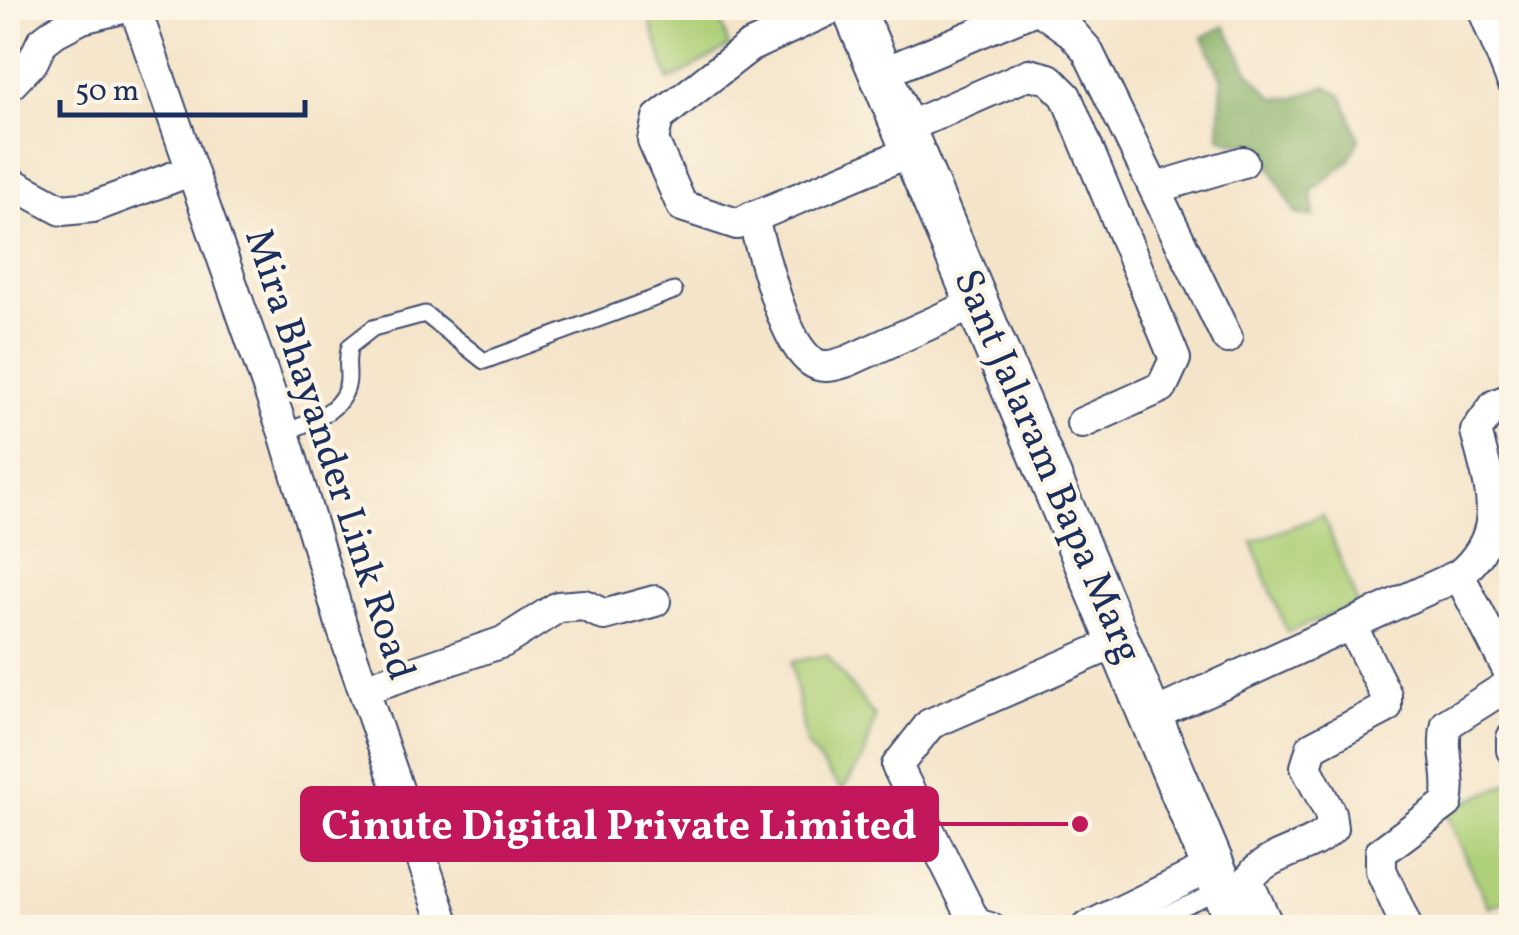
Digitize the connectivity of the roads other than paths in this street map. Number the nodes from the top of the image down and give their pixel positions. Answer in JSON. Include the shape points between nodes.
{"nodes":[{"id":1,"x":123,"y":8,"type":"edge"},
{"id":2,"x":135,"y":8,"type":"edge"},
{"id":3,"x":833,"y":8,"type":"edge"},
{"id":4,"x":853,"y":8,"type":"edge"},
{"id":5,"x":1039,"y":8,"type":"edge"},
{"id":6,"x":1488,"y":8,"type":"edge"},
{"id":7,"x":880,"y":74,"type":"junction"},
{"id":8,"x":1512,"y":81,"type":"edge"},
{"id":9,"x":8,"y":87,"type":"edge"},
{"id":10,"x":909,"y":139,"type":"junction"},
{"id":11,"x":1244,"y":162,"type":"dead end"},
{"id":12,"x":190,"y":172,"type":"junction"},
{"id":13,"x":8,"y":181,"type":"edge"},
{"id":14,"x":1155,"y":188,"type":"junction"},
{"id":15,"x":752,"y":217,"type":"junction"},
{"id":16,"x":674,"y":291,"type":"dead end"},
{"id":17,"x":976,"y":302,"type":"junction"},
{"id":18,"x":1227,"y":338,"type":"dead end"},
{"id":19,"x":1512,"y":398,"type":"edge"},
{"id":20,"x":1082,"y":423,"type":"dead end"},
{"id":21,"x":284,"y":434,"type":"junction"},
{"id":22,"x":1461,"y":581,"type":"junction"},
{"id":23,"x":655,"y":601,"type":"dead end"},
{"id":24,"x":1354,"y":631,"type":"junction"},
{"id":25,"x":1120,"y":641,"type":"junction"},
{"id":26,"x":364,"y":688,"type":"junction"},
{"id":27,"x":1152,"y":716,"type":"junction"},
{"id":28,"x":1512,"y":738,"type":"edge"},
{"id":29,"x":1512,"y":750,"type":"edge"},
{"id":30,"x":1225,"y":894,"type":"edge"},
{"id":31,"x":446,"y":928,"type":"edge"},
{"id":32,"x":990,"y":928,"type":"edge"},
{"id":33,"x":1086,"y":928,"type":"edge"},
{"id":34,"x":1133,"y":928,"type":"edge"},
{"id":35,"x":1269,"y":928,"type":"edge"},
{"id":36,"x":1407,"y":928,"type":"edge"}],
"edges":[{"from":1,"to":9,"type":"street","via":[[55,32]]},
{"from":2,"to":12,"type":"street","name":"Mira Bhayander Link Road"},
{"from":3,"to":15,"type":"street","via":[[750,47],[658,118],[653,140],[682,206],[728,224]]},
{"from":4,"to":7,"type":"street","name":"Sant Jalaram Bapa Marg"},
{"from":5,"to":7,"type":"street"},
{"from":5,"to":14,"type":"street","via":[[1087,50]]},
{"from":6,"to":8,"type":"street"},
{"from":7,"to":10,"type":"street","name":"Sant Jalaram Bapa Marg"},
{"from":10,"to":15,"type":"street"},
{"from":10,"to":17,"type":"street","name":"Sant Jalaram Bapa Marg"},
{"from":10,"to":20,"type":"street","via":[[1029,74],[1049,79],[1066,96],[1175,359],[1162,387]]},
{"from":11,"to":14,"type":"street"},
{"from":12,"to":13,"type":"street","via":[[94,207],[62,210]]},
{"from":12,"to":21,"type":"street","name":"Mira Bhayander Link Road"},
{"from":14,"to":18,"type":"street"},
{"from":15,"to":17,"type":"street","via":[[794,341],[812,363],[848,361]]},
{"from":16,"to":21,"type":"lane","via":[[484,360],[424,314],[373,328],[350,346],[342,398],[323,416]]},
{"from":17,"to":25,"type":"street","name":"Sant Jalaram Bapa Marg"},
{"from":19,"to":22,"type":"street","via":[[1495,405],[1476,432],[1492,492],[1493,530]]},
{"from":21,"to":26,"type":"street","name":"Mira Bhayander Link Road"},
{"from":22,"to":24,"type":"street"},
{"from":22,"to":36,"type":"street","via":[[1510,674],[1507,686],[1447,724],[1447,802],[1382,852],[1381,870]]},
{"from":23,"to":26,"type":"street","via":[[604,615],[584,605],[558,607],[503,642]]},
{"from":24,"to":27,"type":"street"},
{"from":24,"to":35,"type":"street","via":[[1386,708],[1312,747],[1306,767],[1332,828],[1254,870],[1248,882]]},
{"from":25,"to":27,"type":"street","name":"Sant Jalaram Bapa Marg"},
{"from":25,"to":32,"type":"street","via":[[930,724],[897,766],[976,924]]},
{"from":26,"to":31,"type":"street","name":"Mira Bhayander Link Road"},
{"from":27,"to":30,"type":"street","name":"Sant Jalaram Bapa Marg"},
{"from":28,"to":29,"type":"street"},
{"from":30,"to":33,"type":"street"},
{"from":30,"to":34,"type":"lane"}]}
